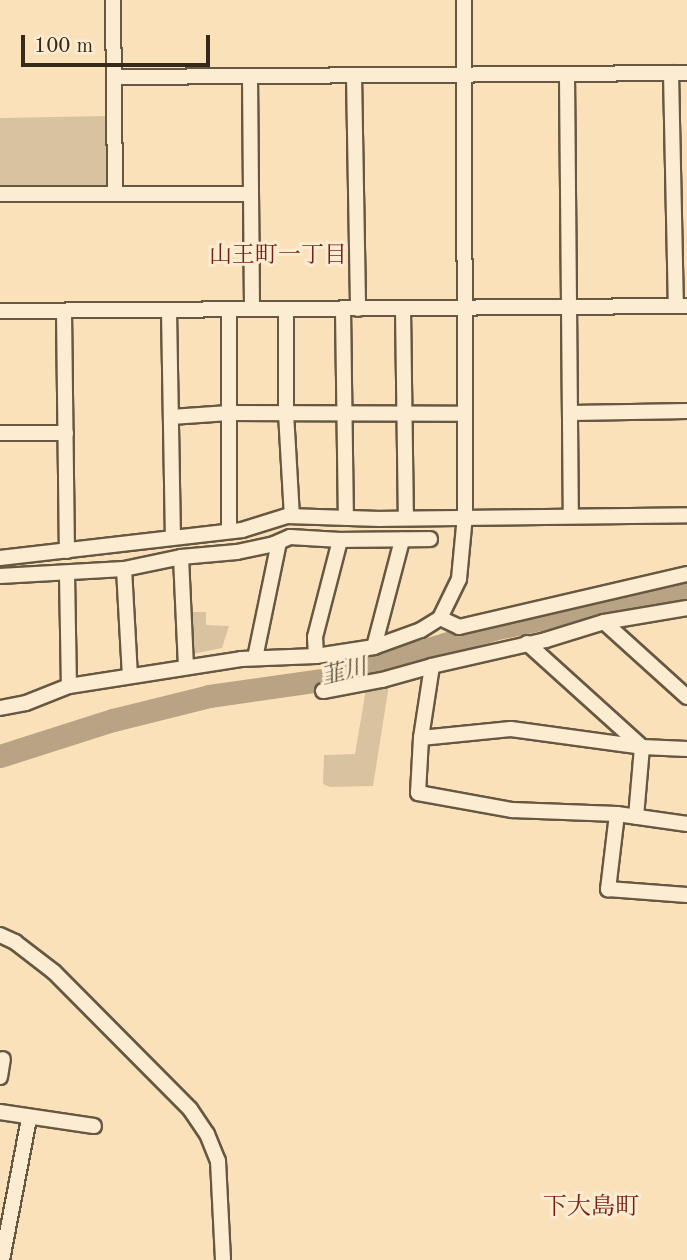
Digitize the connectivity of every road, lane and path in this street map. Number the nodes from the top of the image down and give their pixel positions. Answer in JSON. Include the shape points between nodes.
{"nodes":[{"id":1,"x":113,"y":0,"type":"edge"},
{"id":2,"x":464,"y":0,"type":"edge"},
{"id":3,"x":687,"y":72,"type":"edge"},
{"id":4,"x":671,"y":73,"type":"junction"},
{"id":5,"x":465,"y":74,"type":"junction"},
{"id":6,"x":354,"y":75,"type":"junction"},
{"id":7,"x":567,"y":76,"type":"junction"},
{"id":8,"x":116,"y":77,"type":"junction"},
{"id":9,"x":250,"y":77,"type":"junction"},
{"id":10,"x":115,"y":193,"type":"junction"},
{"id":11,"x":0,"y":194,"type":"edge"},
{"id":12,"x":250,"y":194,"type":"junction"},
{"id":13,"x":681,"y":306,"type":"edge"},
{"id":14,"x":570,"y":307,"type":"junction"},
{"id":15,"x":252,"y":309,"type":"junction"},
{"id":16,"x":286,"y":309,"type":"junction"},
{"id":17,"x":351,"y":309,"type":"junction"},
{"id":18,"x":403,"y":309,"type":"junction"},
{"id":19,"x":464,"y":309,"type":"junction"},
{"id":20,"x":229,"y":310,"type":"junction"},
{"id":21,"x":0,"y":311,"type":"edge"},
{"id":22,"x":169,"y":311,"type":"junction"},
{"id":23,"x":64,"y":313,"type":"junction"},
{"id":24,"x":687,"y":411,"type":"edge"},
{"id":25,"x":229,"y":413,"type":"junction"},
{"id":26,"x":286,"y":413,"type":"junction"},
{"id":27,"x":571,"y":413,"type":"junction"},
{"id":28,"x":346,"y":414,"type":"junction"},
{"id":29,"x":403,"y":414,"type":"junction"},
{"id":30,"x":464,"y":414,"type":"junction"},
{"id":31,"x":170,"y":417,"type":"junction"},
{"id":32,"x":0,"y":433,"type":"edge"},
{"id":33,"x":66,"y":433,"type":"junction"},
{"id":34,"x":571,"y":515,"type":"junction"},
{"id":35,"x":687,"y":515,"type":"edge"},
{"id":36,"x":292,"y":516,"type":"junction"},
{"id":37,"x":465,"y":516,"type":"junction"},
{"id":38,"x":346,"y":518,"type":"junction"},
{"id":39,"x":406,"y":518,"type":"junction"},
{"id":40,"x":229,"y":531,"type":"junction"},
{"id":41,"x":173,"y":536,"type":"junction"},
{"id":42,"x":430,"y":539,"type":"dead end"},
{"id":43,"x":340,"y":540,"type":"junction"},
{"id":44,"x":402,"y":540,"type":"junction"},
{"id":45,"x":279,"y":542,"type":"junction"},
{"id":46,"x":67,"y":551,"type":"junction"},
{"id":47,"x":181,"y":557,"type":"junction"},
{"id":48,"x":0,"y":558,"type":"edge"},
{"id":49,"x":124,"y":569,"type":"junction"},
{"id":50,"x":67,"y":574,"type":"junction"},
{"id":51,"x":687,"y":574,"type":"edge"},
{"id":52,"x":0,"y":576,"type":"edge"},
{"id":53,"x":687,"y":609,"type":"edge"},
{"id":54,"x":440,"y":618,"type":"junction"},
{"id":55,"x":604,"y":622,"type":"junction"},
{"id":56,"x":527,"y":643,"type":"junction"},
{"id":57,"x":374,"y":647,"type":"junction"},
{"id":58,"x":316,"y":656,"type":"junction"},
{"id":59,"x":255,"y":658,"type":"junction"},
{"id":60,"x":432,"y":666,"type":"junction"},
{"id":61,"x":186,"y":667,"type":"junction"},
{"id":62,"x":130,"y":676,"type":"junction"},
{"id":63,"x":69,"y":686,"type":"junction"},
{"id":64,"x":323,"y":691,"type":"dead end"},
{"id":65,"x":687,"y":696,"type":"edge"},
{"id":66,"x":0,"y":708,"type":"edge"},
{"id":67,"x":421,"y":738,"type":"junction"},
{"id":68,"x":642,"y":747,"type":"junction"},
{"id":69,"x":687,"y":749,"type":"edge"},
{"id":70,"x":617,"y":814,"type":"junction"},
{"id":71,"x":636,"y":817,"type":"junction"},
{"id":72,"x":687,"y":824,"type":"edge"},
{"id":73,"x":687,"y":895,"type":"edge"},
{"id":74,"x":0,"y":936,"type":"edge"},
{"id":75,"x":3,"y":1059,"type":"dead end"},
{"id":76,"x":0,"y":1077,"type":"edge"},
{"id":77,"x":0,"y":1112,"type":"edge"},
{"id":78,"x":29,"y":1118,"type":"junction"},
{"id":79,"x":94,"y":1126,"type":"dead end"},
{"id":80,"x":2,"y":1260,"type":"edge"},
{"id":81,"x":223,"y":1260,"type":"edge"}],
"edges":[{"from":1,"to":8,"type":"street"},
{"from":2,"to":5,"type":"street"},
{"from":3,"to":4,"type":"street"},
{"from":4,"to":7,"type":"street"},
{"from":4,"to":13,"type":"street"},
{"from":5,"to":6,"type":"street"},
{"from":5,"to":7,"type":"street"},
{"from":5,"to":19,"type":"street"},
{"from":6,"to":9,"type":"street"},
{"from":6,"to":17,"type":"street"},
{"from":7,"to":14,"type":"street"},
{"from":8,"to":9,"type":"street"},
{"from":8,"to":10,"type":"street"},
{"from":9,"to":12,"type":"street"},
{"from":10,"to":11,"type":"street"},
{"from":10,"to":12,"type":"street"},
{"from":12,"to":15,"type":"street"},
{"from":13,"to":14,"type":"street"},
{"from":14,"to":19,"type":"street"},
{"from":14,"to":27,"type":"street"},
{"from":15,"to":16,"type":"street"},
{"from":15,"to":20,"type":"street"},
{"from":16,"to":17,"type":"street"},
{"from":16,"to":26,"type":"street"},
{"from":17,"to":18,"type":"street"},
{"from":17,"to":28,"type":"street"},
{"from":18,"to":19,"type":"street"},
{"from":18,"to":29,"type":"street"},
{"from":19,"to":30,"type":"street"},
{"from":20,"to":22,"type":"street"},
{"from":20,"to":25,"type":"street"},
{"from":21,"to":23,"type":"street"},
{"from":22,"to":23,"type":"street"},
{"from":22,"to":31,"type":"street"},
{"from":23,"to":33,"type":"street"},
{"from":24,"to":27,"type":"street"},
{"from":25,"to":26,"type":"street"},
{"from":25,"to":31,"type":"street"},
{"from":25,"to":40,"type":"street"},
{"from":26,"to":28,"type":"street"},
{"from":26,"to":36,"type":"street"},
{"from":27,"to":34,"type":"street"},
{"from":28,"to":29,"type":"street"},
{"from":28,"to":38,"type":"street"},
{"from":29,"to":30,"type":"street"},
{"from":29,"to":39,"type":"street"},
{"from":30,"to":37,"type":"street"},
{"from":31,"to":41,"type":"street"},
{"from":32,"to":33,"type":"street"},
{"from":33,"to":46,"type":"street"},
{"from":34,"to":35,"type":"street"},
{"from":34,"to":37,"type":"street"},
{"from":36,"to":38,"type":"street"},
{"from":36,"to":40,"type":"street"},
{"from":37,"to":39,"type":"street"},
{"from":37,"to":54,"type":"street","via":[[458,579]]},
{"from":38,"to":39,"type":"street"},
{"from":40,"to":41,"type":"street"},
{"from":41,"to":46,"type":"street"},
{"from":42,"to":44,"type":"street"},
{"from":43,"to":44,"type":"street"},
{"from":43,"to":45,"type":"street","via":[[290,537]]},
{"from":43,"to":58,"type":"street","via":[[315,637]]},
{"from":44,"to":57,"type":"street"},
{"from":45,"to":47,"type":"street","via":[[237,552]]},
{"from":45,"to":59,"type":"street"},
{"from":46,"to":48,"type":"street"},
{"from":47,"to":49,"type":"street"},
{"from":47,"to":61,"type":"street"},
{"from":49,"to":50,"type":"street"},
{"from":49,"to":62,"type":"street"},
{"from":50,"to":52,"type":"street"},
{"from":50,"to":63,"type":"street"},
{"from":51,"to":54,"type":"street","via":[[459,627]]},
{"from":53,"to":55,"type":"street"},
{"from":54,"to":57,"type":"street"},
{"from":55,"to":56,"type":"street"},
{"from":55,"to":65,"type":"street"},
{"from":56,"to":60,"type":"street"},
{"from":56,"to":68,"type":"street"},
{"from":57,"to":58,"type":"street"},
{"from":58,"to":59,"type":"street"},
{"from":59,"to":61,"type":"street"},
{"from":60,"to":64,"type":"street"},
{"from":60,"to":67,"type":"street"},
{"from":61,"to":62,"type":"street"},
{"from":62,"to":63,"type":"street"},
{"from":63,"to":66,"type":"street"},
{"from":67,"to":68,"type":"street","via":[[511,729]]},
{"from":67,"to":70,"type":"street","via":[[418,793],[512,810]]},
{"from":68,"to":69,"type":"street"},
{"from":68,"to":71,"type":"street"},
{"from":70,"to":71,"type":"street"},
{"from":70,"to":73,"type":"street","via":[[608,890]]},
{"from":71,"to":72,"type":"street"},
{"from":74,"to":81,"type":"street","via":[[54,972],[115,1030],[201,1126],[218,1161]]},
{"from":75,"to":76,"type":"street"},
{"from":77,"to":78,"type":"street"},
{"from":78,"to":79,"type":"street"},
{"from":78,"to":80,"type":"street"}]}
